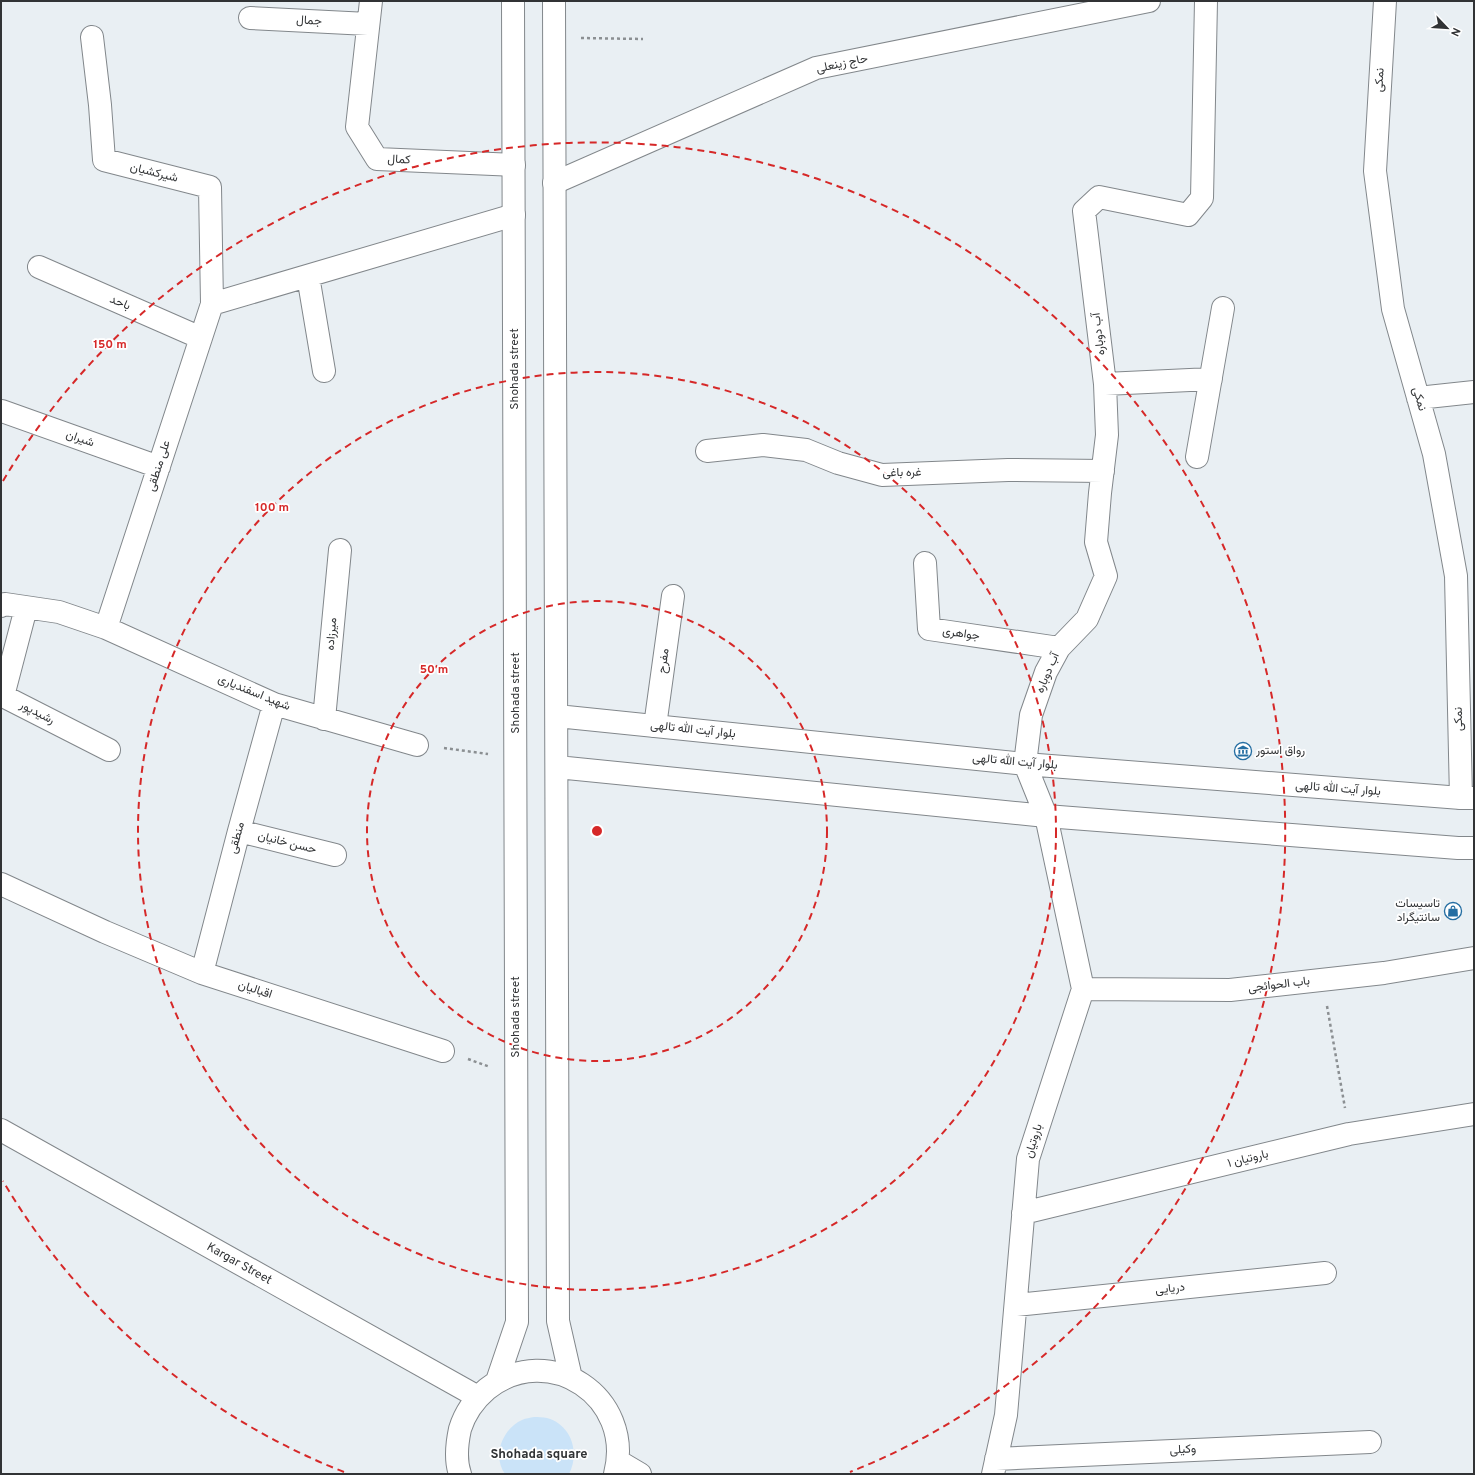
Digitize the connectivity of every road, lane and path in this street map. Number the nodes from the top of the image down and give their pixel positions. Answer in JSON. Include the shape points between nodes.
{"nodes":[{"id":1,"x":371,"y":1,"type":"edge"},
{"id":2,"x":514,"y":1,"type":"edge"},
{"id":3,"x":554,"y":1,"type":"edge"},
{"id":4,"x":1149,"y":1,"type":"edge"},
{"id":5,"x":1206,"y":1,"type":"edge"},
{"id":6,"x":1385,"y":1,"type":"edge"},
{"id":7,"x":250,"y":18,"type":"dead end"},
{"id":8,"x":368,"y":24,"type":"junction"},
{"id":9,"x":92,"y":37,"type":"dead end"},
{"id":10,"x":554,"y":38,"type":"junction"},
{"id":11,"x":642,"y":39,"type":"dead end"},
{"id":12,"x":514,"y":165,"type":"junction"},
{"id":13,"x":554,"y":183,"type":"junction"},
{"id":14,"x":514,"y":215,"type":"junction"},
{"id":15,"x":39,"y":268,"type":"dead end"},
{"id":16,"x":308,"y":276,"type":"junction"},
{"id":17,"x":212,"y":304,"type":"junction"},
{"id":18,"x":1222,"y":308,"type":"dead end"},
{"id":19,"x":201,"y":338,"type":"junction"},
{"id":20,"x":324,"y":371,"type":"dead end"},
{"id":21,"x":1211,"y":379,"type":"junction"},
{"id":22,"x":1105,"y":384,"type":"junction"},
{"id":23,"x":1474,"y":392,"type":"edge"},
{"id":24,"x":1418,"y":398,"type":"junction"},
{"id":25,"x":2,"y":411,"type":"edge"},
{"id":26,"x":707,"y":451,"type":"dead end"},
{"id":27,"x":1197,"y":458,"type":"dead end"},
{"id":28,"x":159,"y":467,"type":"junction"},
{"id":29,"x":1102,"y":471,"type":"junction"},
{"id":30,"x":340,"y":550,"type":"dead end"},
{"id":31,"x":925,"y":563,"type":"dead end"},
{"id":32,"x":673,"y":596,"type":"dead end"},
{"id":33,"x":1,"y":606,"type":"edge"},
{"id":34,"x":26,"y":608,"type":"junction"},
{"id":35,"x":106,"y":628,"type":"junction"},
{"id":36,"x":1059,"y":648,"type":"junction"},
{"id":37,"x":274,"y":704,"type":"junction"},
{"id":38,"x":557,"y":716,"type":"junction"},
{"id":39,"x":324,"y":719,"type":"junction"},
{"id":40,"x":656,"y":726,"type":"junction"},
{"id":41,"x":417,"y":745,"type":"joint"},
{"id":42,"x":109,"y":750,"type":"dead end"},
{"id":43,"x":516,"y":758,"type":"junction"},
{"id":44,"x":1025,"y":764,"type":"junction"},
{"id":45,"x":557,"y":767,"type":"junction"},
{"id":46,"x":1468,"y":798,"type":"edge"},
{"id":47,"x":1046,"y":816,"type":"junction"},
{"id":48,"x":239,"y":831,"type":"junction"},
{"id":49,"x":1474,"y":848,"type":"edge"},
{"id":50,"x":335,"y":855,"type":"dead end"},
{"id":51,"x":1,"y":884,"type":"edge"},
{"id":52,"x":1474,"y":958,"type":"edge"},
{"id":53,"x":202,"y":973,"type":"junction"},
{"id":54,"x":1322,"y":980,"type":"junction"},
{"id":55,"x":1083,"y":989,"type":"junction"},
{"id":56,"x":443,"y":1051,"type":"joint"},
{"id":57,"x":516,"y":1075,"type":"junction"},
{"id":58,"x":1474,"y":1114,"type":"edge"},
{"id":59,"x":1,"y":1130,"type":"edge"},
{"id":60,"x":1349,"y":1134,"type":"junction"},
{"id":61,"x":1024,"y":1213,"type":"junction"},
{"id":62,"x":1325,"y":1274,"type":"dead end"},
{"id":63,"x":1016,"y":1305,"type":"junction"},
{"id":64,"x":571,"y":1378,"type":"junction"},
{"id":65,"x":497,"y":1381,"type":"junction"},
{"id":66,"x":478,"y":1397,"type":"junction"},
{"id":67,"x":1370,"y":1442,"type":"dead end"},
{"id":68,"x":994,"y":1467,"type":"edge"},
{"id":69,"x":616,"y":1468,"type":"edge"},
{"id":70,"x":460,"y":1474,"type":"edge"},
{"id":71,"x":640,"y":1474,"type":"edge"}],
"edges":[{"from":1,"to":8,"type":"street","name":"کمال"},
{"from":2,"to":12,"type":"street","name":"Shohada street"},
{"from":3,"to":10,"type":"street"},
{"from":4,"to":13,"type":"street","name":"حاج زینعلی","via":[[816,68]]},
{"from":5,"to":22,"type":"street","name":"آب دوباره","via":[[1202,198],[1188,215],[1099,197],[1084,211]]},
{"from":6,"to":24,"type":"street","name":"نمکی","via":[[1375,171],[1393,309]]},
{"from":7,"to":8,"type":"street","name":"جمال"},
{"from":8,"to":12,"type":"street","name":"کمال","via":[[357,128],[377,159]]},
{"from":9,"to":17,"type":"street","name":"شیرکشیان","via":[[104,160],[210,187]]},
{"from":10,"to":11,"type":"path"},
{"from":10,"to":13,"type":"street"},
{"from":12,"to":14,"type":"street","name":"Shohada street"},
{"from":13,"to":38,"type":"street"},
{"from":14,"to":16,"type":"street"},
{"from":14,"to":43,"type":"street","name":"Shohada street"},
{"from":15,"to":19,"type":"street","name":"باحد"},
{"from":16,"to":17,"type":"street"},
{"from":16,"to":20,"type":"street"},
{"from":17,"to":19,"type":"street","name":"علی منطقی"},
{"from":18,"to":21,"type":"street"},
{"from":19,"to":28,"type":"street","name":"علی منطقی"},
{"from":21,"to":22,"type":"street"},
{"from":21,"to":27,"type":"street"},
{"from":22,"to":29,"type":"street","name":"آب دوباره","via":[[1107,435]]},
{"from":23,"to":24,"type":"street"},
{"from":24,"to":46,"type":"street","name":"نمکی","via":[[1434,454],[1456,576]]},
{"from":25,"to":28,"type":"street","name":"شیران"},
{"from":26,"to":29,"type":"street","name":"غره باغی","via":[[763,445],[806,450],[838,463],[882,474],[1008,470]]},
{"from":28,"to":35,"type":"street","name":"علی منطقی"},
{"from":29,"to":36,"type":"street","name":"آب دوباره","via":[[1096,542],[1106,576],[1087,619]]},
{"from":30,"to":39,"type":"street","name":"میرزاده"},
{"from":31,"to":36,"type":"street","name":"جواهری","via":[[929,629]]},
{"from":32,"to":40,"type":"street","name":"مفرح"},
{"from":33,"to":34,"type":"street","name":"شهید اسفندیاری","via":[[5,604]]},
{"from":34,"to":35,"type":"street","name":"شهید اسفندیاری","via":[[59,612]]},
{"from":34,"to":42,"type":"street","name":"رشیدپور","via":[[3,696]]},
{"from":35,"to":37,"type":"street","name":"شهید اسفندیاری"},
{"from":36,"to":44,"type":"street","name":"آب دوباره","via":[[1046,672],[1031,715]]},
{"from":37,"to":39,"type":"street","name":"شهید اسفندیاری"},
{"from":37,"to":48,"type":"street","name":"منطقی"},
{"from":38,"to":40,"type":"street","name":"بلوار آیت الله تالهی"},
{"from":38,"to":45,"type":"street"},
{"from":39,"to":41,"type":"street","name":"شهید اسفندیاری"},
{"from":40,"to":44,"type":"street","name":"بلوار آیت الله تالهی"},
{"from":41,"to":43,"type":"path"},
{"from":43,"to":57,"type":"street","name":"Shohada street"},
{"from":44,"to":46,"type":"street","name":"بلوار آیت الله تالهی"},
{"from":44,"to":47,"type":"street"},
{"from":45,"to":47,"type":"street"},
{"from":45,"to":64,"type":"street","via":[[558,1321]]},
{"from":47,"to":49,"type":"street"},
{"from":47,"to":55,"type":"street"},
{"from":48,"to":50,"type":"street","name":"حسن خانیان"},
{"from":48,"to":53,"type":"street","name":"منطقی"},
{"from":51,"to":53,"type":"street","name":"اقبالیان"},
{"from":52,"to":54,"type":"street","name":"باب الحوائجی"},
{"from":53,"to":56,"type":"street","name":"اقبالیان"},
{"from":54,"to":55,"type":"street","name":"باب الحوائجی","via":[[1230,990]]},
{"from":54,"to":60,"type":"path"},
{"from":55,"to":61,"type":"street","name":"باروتیان","via":[[1028,1159]]},
{"from":56,"to":57,"type":"path"},
{"from":57,"to":65,"type":"street","name":"Shohada street","via":[[517,1322]]},
{"from":58,"to":60,"type":"street","name":"۱ باروتیان"},
{"from":59,"to":66,"type":"street","name":"Kargar Street"},
{"from":60,"to":61,"type":"street","name":"۱ باروتیان"},
{"from":61,"to":63,"type":"street","name":"باروتیان"},
{"from":62,"to":63,"type":"street","name":"دریایی"},
{"from":63,"to":68,"type":"street","name":"باروتیان","via":[[1006,1415]]},
{"from":64,"to":65,"type":"street","via":[[547,1371],[521,1372]]},
{"from":64,"to":69,"type":"street","via":[[592,1392],[608,1412],[617,1436]]},
{"from":65,"to":66,"type":"street"},
{"from":66,"to":70,"type":"street","via":[[463,1418],[457,1443]]},
{"from":67,"to":68,"type":"street","name":"وکیلی"},
{"from":69,"to":71,"type":"street"}]}
